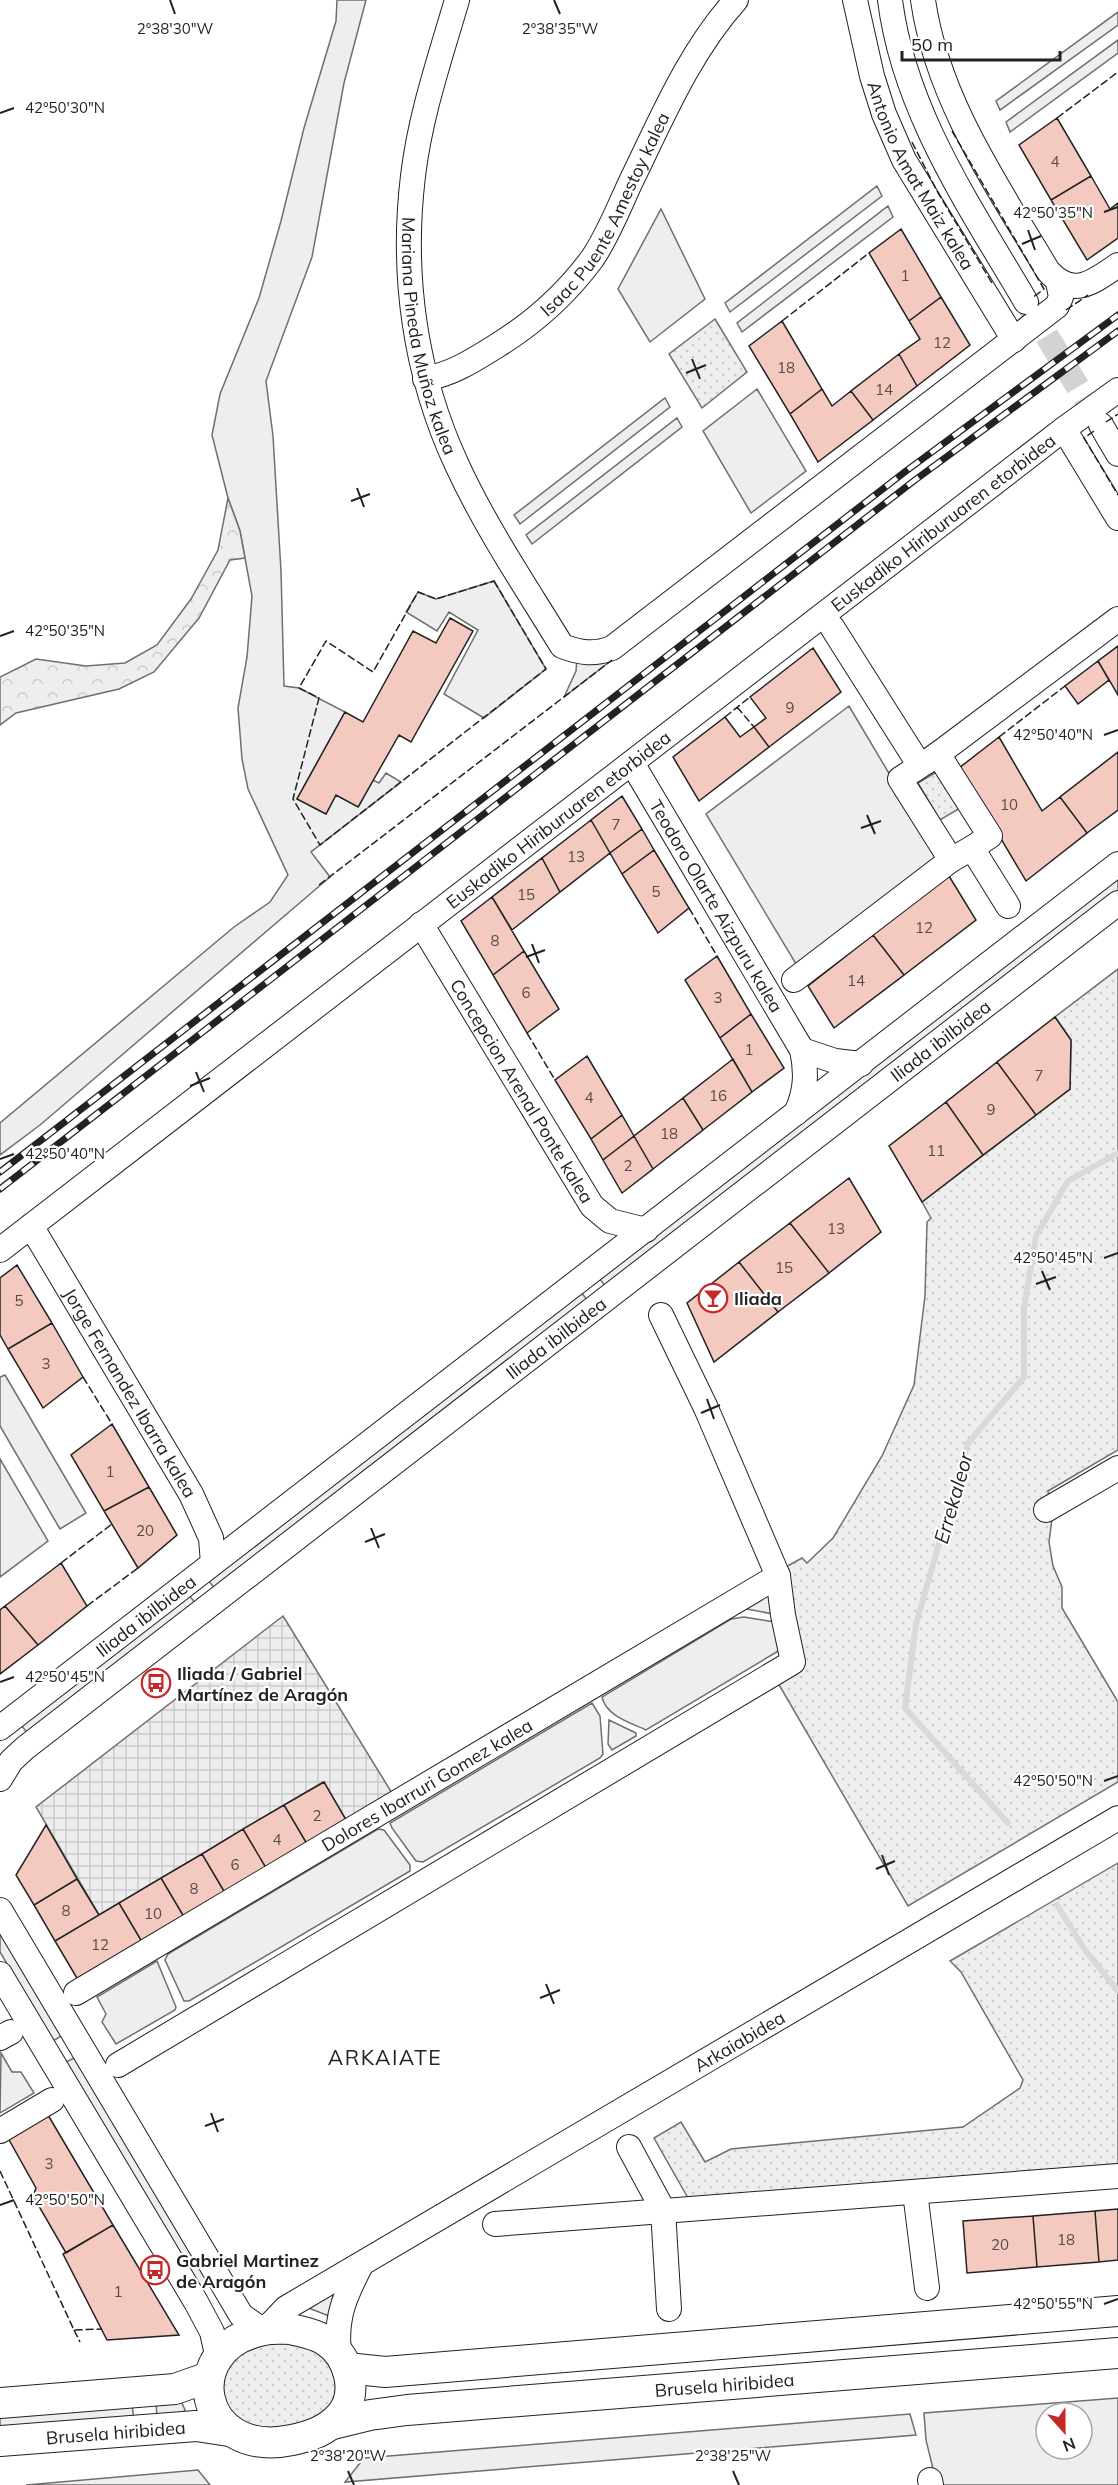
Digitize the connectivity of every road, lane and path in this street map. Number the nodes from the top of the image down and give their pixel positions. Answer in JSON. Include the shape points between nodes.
{"nodes":[{"id":1,"x":457,"y":0,"type":"edge"},
{"id":2,"x":736,"y":0,"type":"edge"},
{"id":3,"x":855,"y":0,"type":"edge"},
{"id":4,"x":890,"y":0,"type":"edge"},
{"id":5,"x":923,"y":0,"type":"edge"},
{"id":6,"x":1118,"y":265,"type":"edge"},
{"id":7,"x":1066,"y":284,"type":"junction"},
{"id":8,"x":1026,"y":303,"type":"tunnel mouth"},
{"id":9,"x":1014,"y":340,"type":"junction"},
{"id":10,"x":425,"y":380,"type":"junction"},
{"id":11,"x":1118,"y":390,"type":"edge"},
{"id":12,"x":1101,"y":425,"type":"tunnel mouth"},
{"id":13,"x":1064,"y":429,"type":"junction"},
{"id":14,"x":1118,"y":454,"type":"edge"},
{"id":15,"x":1118,"y":519,"type":"edge"},
{"id":16,"x":1118,"y":619,"type":"edge"},
{"id":17,"x":832,"y":627,"type":"dead end"},
{"id":18,"x":929,"y":760,"type":"junction"},
{"id":19,"x":632,"y":763,"type":"junction"},
{"id":20,"x":972,"y":848,"type":"junction"},
{"id":21,"x":951,"y":860,"type":"junction"},
{"id":22,"x":1118,"y":864,"type":"edge"},
{"id":23,"x":1118,"y":903,"type":"edge"},
{"id":24,"x":1008,"y":906,"type":"dead end"},
{"id":25,"x":421,"y":924,"type":"junction"},
{"id":26,"x":794,"y":980,"type":"dead end"},
{"id":27,"x":802,"y":1050,"type":"junction"},
{"id":28,"x":861,"y":1064,"type":"junction"},
{"id":29,"x":796,"y":1113,"type":"junction"},
{"id":30,"x":31,"y":1226,"type":"junction"},
{"id":31,"x":646,"y":1230,"type":"junction"},
{"id":32,"x":0,"y":1250,"type":"edge"},
{"id":33,"x":661,"y":1315,"type":"dead end"},
{"id":34,"x":1118,"y":1468,"type":"edge"},
{"id":35,"x":1046,"y":1510,"type":"dead end"},
{"id":36,"x":213,"y":1563,"type":"junction"},
{"id":37,"x":778,"y":1576,"type":"junction"},
{"id":38,"x":0,"y":1728,"type":"edge"},
{"id":39,"x":0,"y":1779,"type":"edge"},
{"id":40,"x":1118,"y":1818,"type":"edge"},
{"id":41,"x":0,"y":1910,"type":"edge"},
{"id":42,"x":0,"y":1974,"type":"edge"},
{"id":43,"x":76,"y":1993,"type":"dead end"},
{"id":44,"x":118,"y":2065,"type":"dead end"},
{"id":45,"x":52,"y":2100,"type":"dead end"},
{"id":46,"x":0,"y":2131,"type":"edge"},
{"id":47,"x":629,"y":2146,"type":"dead end"},
{"id":48,"x":1118,"y":2176,"type":"edge"},
{"id":49,"x":915,"y":2192,"type":"junction"},
{"id":50,"x":663,"y":2210,"type":"junction"},
{"id":51,"x":495,"y":2224,"type":"dead end"},
{"id":52,"x":361,"y":2265,"type":"junction"},
{"id":53,"x":927,"y":2288,"type":"dead end"},
{"id":54,"x":669,"y":2309,"type":"dead end"},
{"id":55,"x":1118,"y":2311,"type":"edge"},
{"id":56,"x":264,"y":2330,"type":"junction"},
{"id":57,"x":1118,"y":2353,"type":"edge"},
{"id":58,"x":343,"y":2360,"type":"junction"},
{"id":59,"x":213,"y":2368,"type":"junction"},
{"id":60,"x":0,"y":2403,"type":"edge"},
{"id":61,"x":333,"y":2424,"type":"junction"},
{"id":62,"x":229,"y":2430,"type":"junction"},
{"id":63,"x":0,"y":2441,"type":"edge"}],
"edges":[{"from":1,"to":10,"type":"street","name":"Mariana Pineda Muñoz kalea","via":[[421,130],[409,221],[409,268]]},
{"from":2,"to":10,"type":"street","name":"Isaac Puente Amestoy kalea","via":[[698,49],[603,240],[570,287],[516,334],[458,370]]},
{"from":3,"to":9,"type":"street","name":"Antonio Amat Maiz kalea","via":[[878,95],[904,160]]},
{"from":4,"to":8,"type":"street","name":"Antonio Amat Maiz kalea","via":[[903,60],[940,154]]},
{"from":5,"to":7,"type":"street","via":[[937,57],[964,124],[1048,271]]},
{"from":6,"to":7,"type":"street","via":[[1094,282]]},
{"from":7,"to":9,"type":"street","via":[[1057,306]]},
{"from":9,"to":10,"type":"street","name":"Mariana Pineda Muñoz kalea","via":[[612,648],[588,653],[562,646],[480,510],[439,424]]},
{"from":11,"to":13,"type":"street","name":"Euskadiko Hiriburuaren etorbidea"},
{"from":12,"to":14,"type":"street"},
{"from":13,"to":15,"type":"street"},
{"from":13,"to":19,"type":"street","name":"Euskadiko Hiriburuaren etorbidea"},
{"from":16,"to":18,"type":"street"},
{"from":17,"to":18,"type":"street"},
{"from":18,"to":20,"type":"street","via":[[990,836]]},
{"from":18,"to":21,"type":"street","via":[[900,779]]},
{"from":19,"to":25,"type":"street","name":"Euskadiko Hiriburuaren etorbidea"},
{"from":19,"to":27,"type":"street","name":"Teodoro Olarte Aizpuru kalea"},
{"from":20,"to":21,"type":"street"},
{"from":20,"to":24,"type":"street"},
{"from":21,"to":26,"type":"street"},
{"from":22,"to":28,"type":"street","name":"Iliada ibilbidea"},
{"from":23,"to":39,"type":"street","name":"Iliada ibilbidea","via":[[34,1741],[11,1761]]},
{"from":25,"to":30,"type":"street","name":"Euskadiko Hiriburuaren etorbidea"},
{"from":25,"to":31,"type":"street","name":"Concepcion Arenal Ponte kalea","via":[[592,1206],[610,1221]]},
{"from":27,"to":28,"type":"street","via":[[835,1061]]},
{"from":27,"to":29,"type":"street","name":"Teodoro Olarte Aizpuru kalea","via":[[806,1077]]},
{"from":28,"to":29,"type":"street","name":"Iliada ibilbidea"},
{"from":29,"to":31,"type":"street","name":"Iliada ibilbidea"},
{"from":30,"to":32,"type":"street","name":"Euskadiko Hiriburuaren etorbidea"},
{"from":30,"to":36,"type":"street","name":"Jorge Fernandez Ibarra kalea","via":[[191,1494],[211,1538]]},
{"from":31,"to":36,"type":"street","name":"Iliada ibilbidea"},
{"from":33,"to":37,"type":"street","via":[[706,1408]]},
{"from":34,"to":35,"type":"street"},
{"from":36,"to":38,"type":"street","name":"Iliada ibilbidea"},
{"from":37,"to":43,"type":"street","name":"Dolores Ibarruri Gomez kalea"},
{"from":37,"to":44,"type":"street","via":[[792,1662]]},
{"from":40,"to":52,"type":"street","name":"Arkaiabidea"},
{"from":41,"to":56,"type":"street","via":[[241,2315]]},
{"from":42,"to":59,"type":"street","via":[[196,2302],[212,2332]]},
{"from":45,"to":46,"type":"street"},
{"from":47,"to":50,"type":"street"},
{"from":48,"to":49,"type":"street"},
{"from":49,"to":50,"type":"street"},
{"from":49,"to":53,"type":"street"},
{"from":50,"to":51,"type":"street"},
{"from":50,"to":54,"type":"street"},
{"from":52,"to":56,"type":"street","name":"Arkaiabidea","via":[[286,2308]]},
{"from":52,"to":58,"type":"street","via":[[344,2298],[338,2325]]},
{"from":55,"to":58,"type":"main road","via":[[386,2372]]},
{"from":56,"to":58,"type":"main road","via":[[291,2329],[325,2340]]},
{"from":56,"to":59,"type":"main road","via":[[233,2342]]},
{"from":57,"to":61,"type":"main road","name":"Brusela hiribidea","via":[[407,2410]]},
{"from":58,"to":61,"type":"main road","via":[[351,2387],[349,2402]]},
{"from":59,"to":60,"type":"main road","name":"Brusela hiribidea","via":[[175,2389]]},
{"from":59,"to":62,"type":"main road","via":[[207,2391],[209,2401]]},
{"from":61,"to":62,"type":"main road","via":[[312,2435],[272,2442]]},
{"from":62,"to":63,"type":"main road","name":"Brusela hiribidea","via":[[196,2426]]}]}
